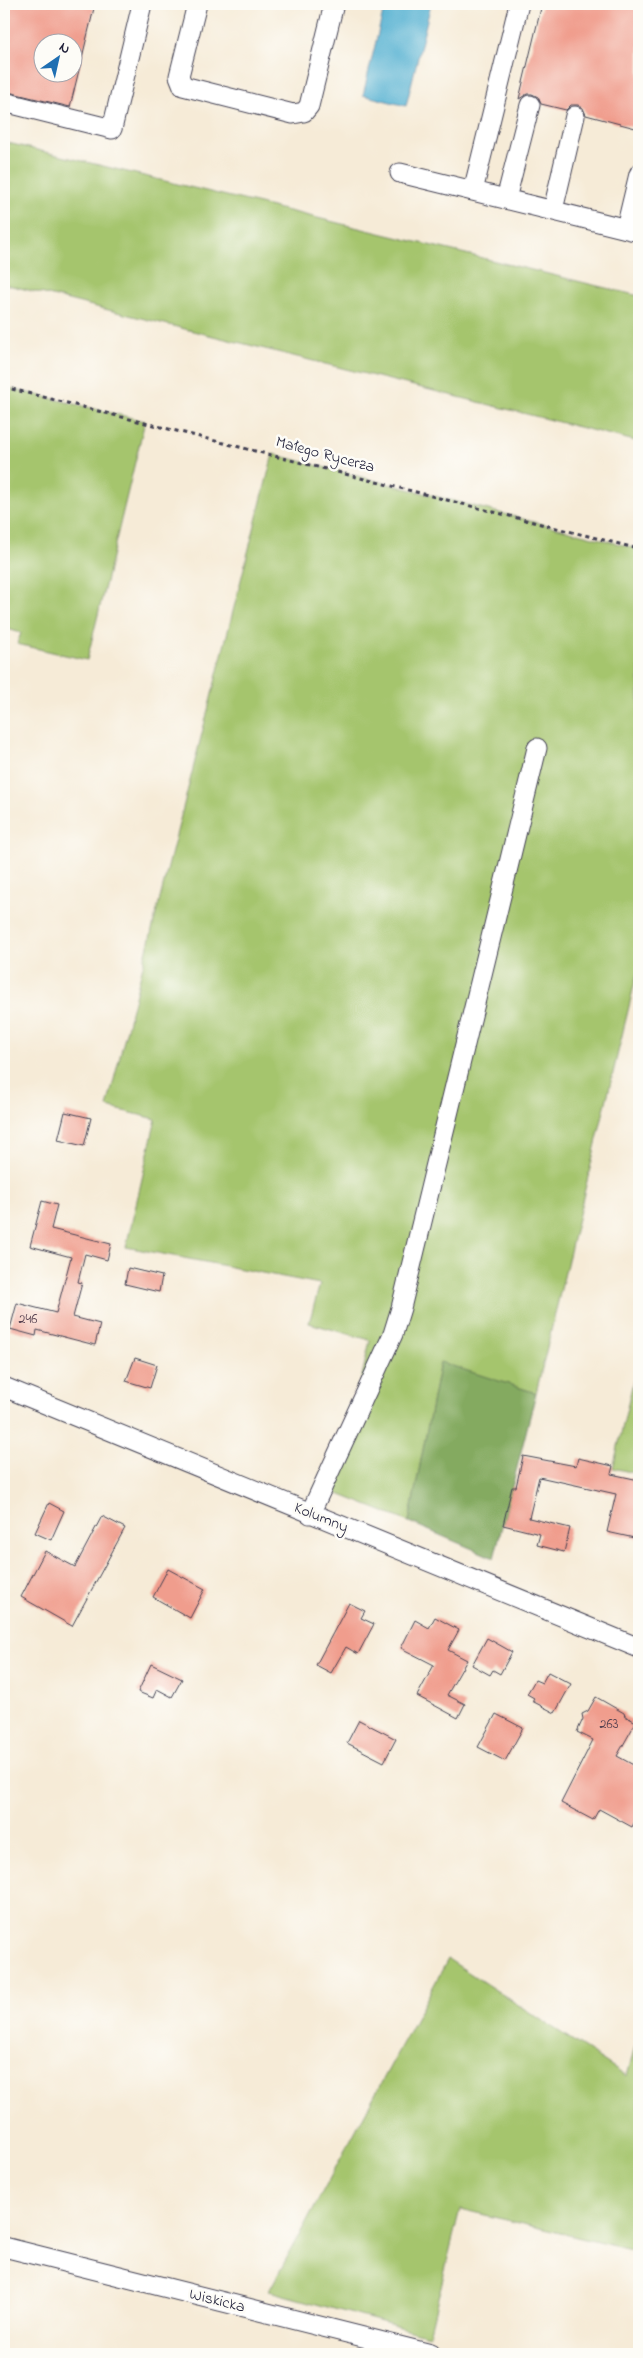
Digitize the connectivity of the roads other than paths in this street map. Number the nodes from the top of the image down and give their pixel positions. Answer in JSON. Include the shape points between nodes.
{"nodes":[{"id":1,"x":142,"y":4,"type":"edge"},
{"id":2,"x":197,"y":4,"type":"edge"},
{"id":3,"x":334,"y":4,"type":"edge"},
{"id":4,"x":519,"y":4,"type":"edge"},
{"id":5,"x":4,"y":102,"type":"edge"},
{"id":6,"x":530,"y":105,"type":"dead end"},
{"id":7,"x":575,"y":116,"type":"dead end"},
{"id":8,"x":400,"y":173,"type":"dead end"},
{"id":9,"x":639,"y":174,"type":"edge"},
{"id":10,"x":473,"y":191,"type":"junction"},
{"id":11,"x":506,"y":198,"type":"junction"},
{"id":12,"x":553,"y":210,"type":"junction"},
{"id":13,"x":633,"y":230,"type":"edge"},
{"id":14,"x":537,"y":748,"type":"dead end"},
{"id":15,"x":4,"y":1387,"type":"edge"},
{"id":16,"x":310,"y":1514,"type":"junction"},
{"id":17,"x":639,"y":1648,"type":"edge"},
{"id":18,"x":4,"y":2247,"type":"edge"},
{"id":19,"x":431,"y":2354,"type":"edge"}],
"edges":[{"from":1,"to":5,"type":"street","via":[[112,129]]},
{"from":2,"to":3,"type":"street","via":[[179,76],[184,86],[292,114],[304,112],[309,106]]},
{"from":4,"to":10,"type":"street"},
{"from":6,"to":11,"type":"street"},
{"from":7,"to":12,"type":"street"},
{"from":8,"to":10,"type":"street"},
{"from":9,"to":13,"type":"street"},
{"from":10,"to":11,"type":"street"},
{"from":11,"to":12,"type":"street"},
{"from":12,"to":13,"type":"street"},
{"from":14,"to":16,"type":"street","via":[[401,1308],[393,1334]]},
{"from":15,"to":16,"type":"street","name":"Kolumny"},
{"from":16,"to":17,"type":"street","name":"Kolumny"},
{"from":18,"to":19,"type":"street","name":"Wiskicka"}]}
